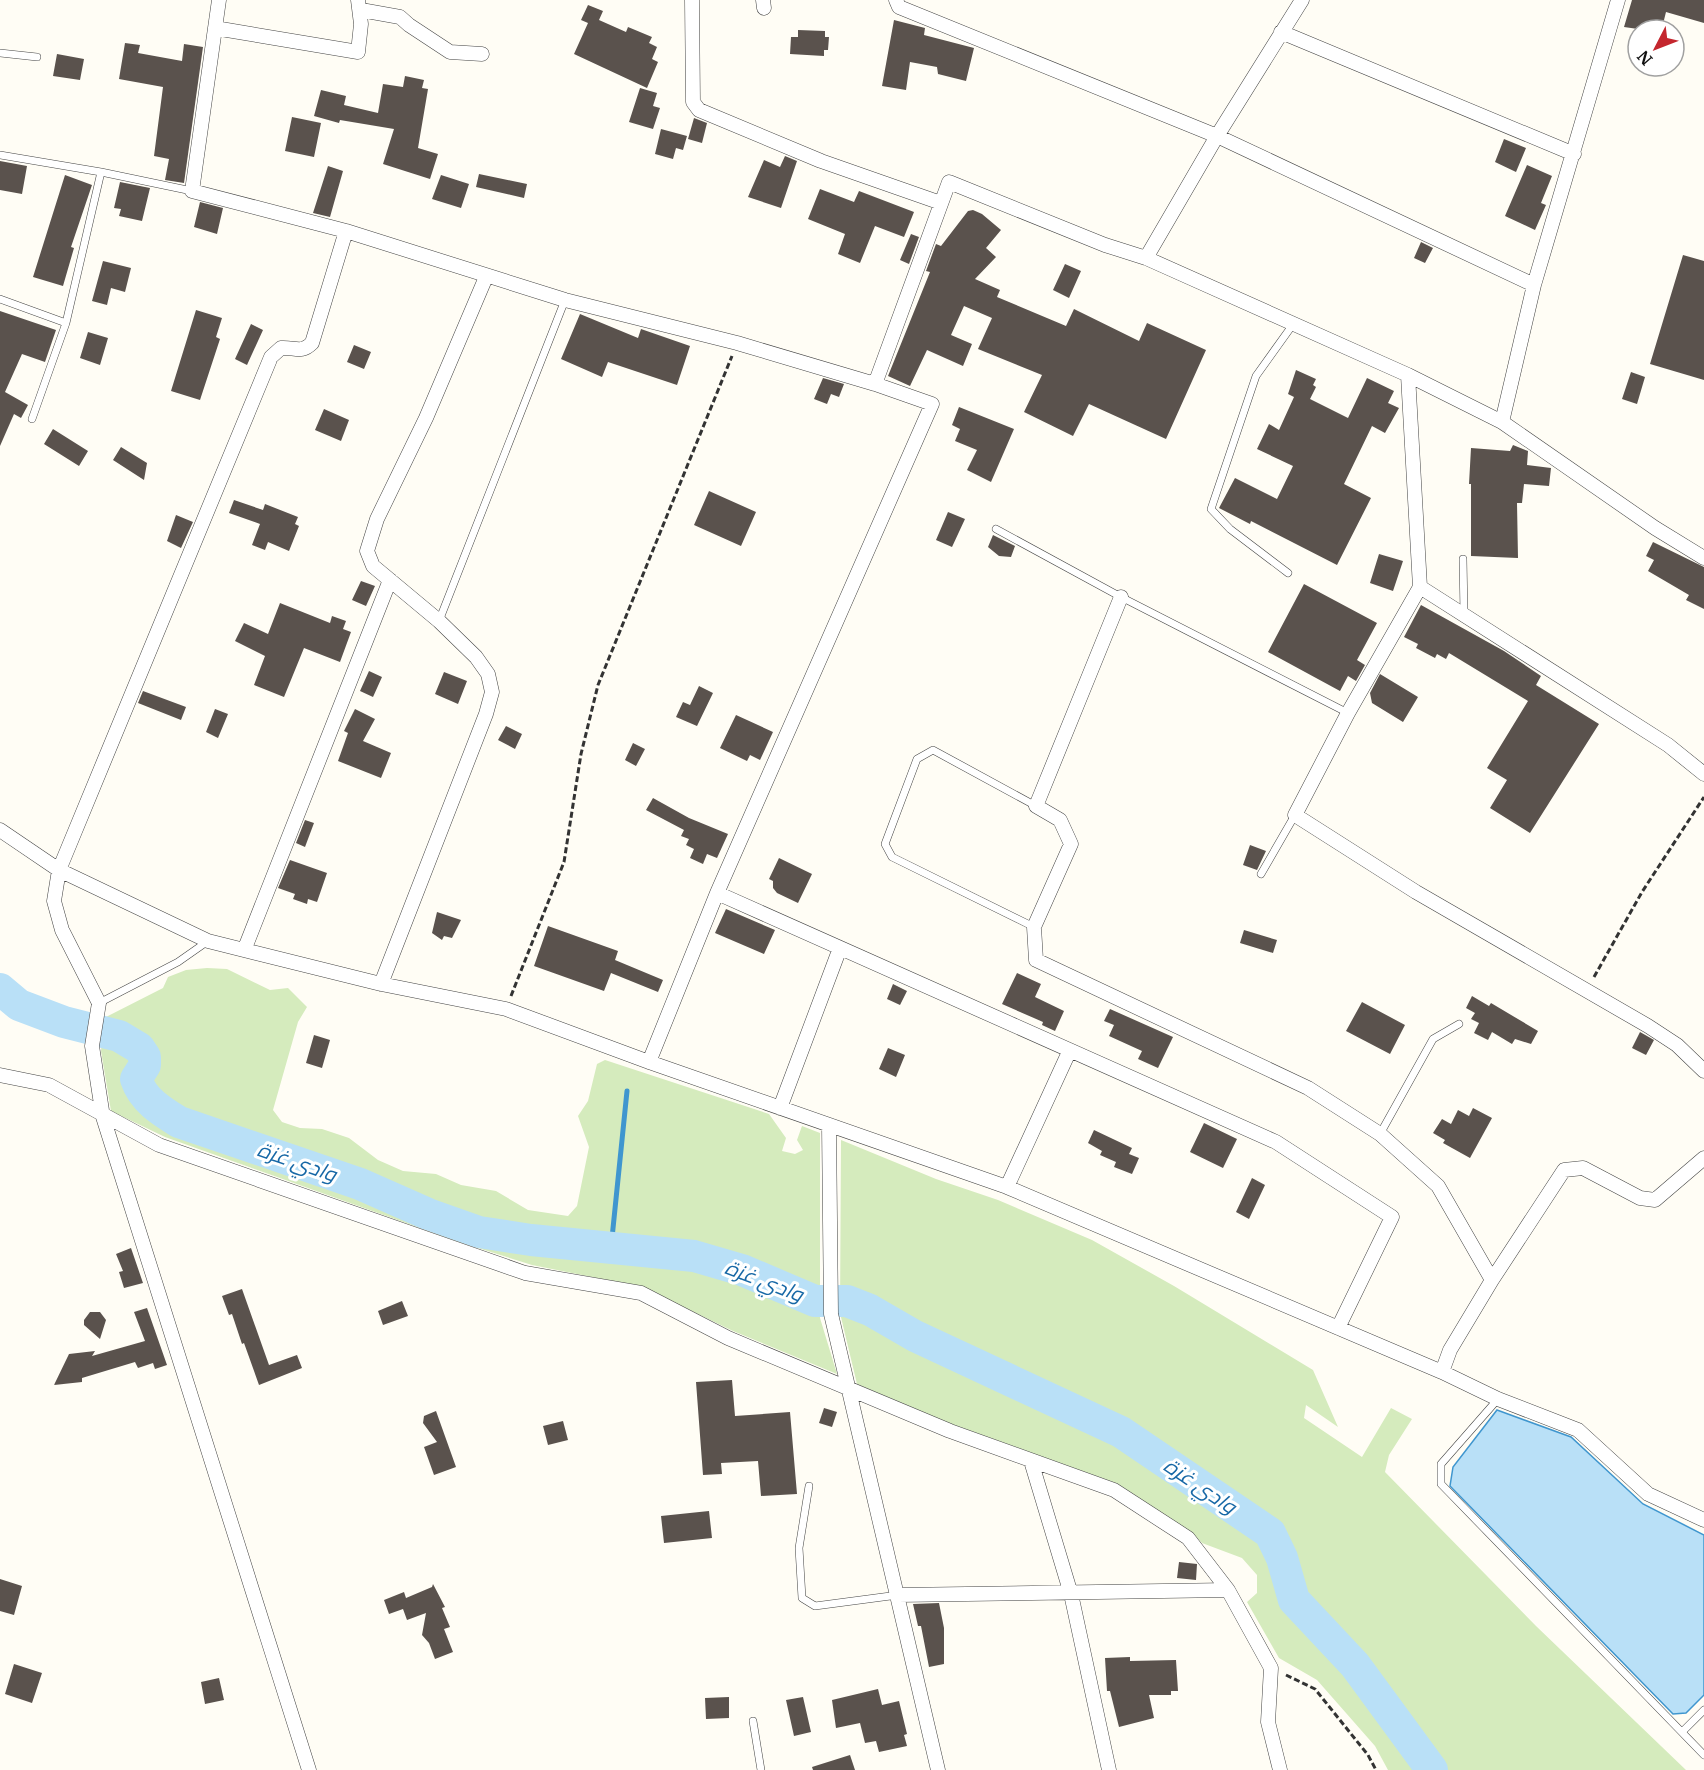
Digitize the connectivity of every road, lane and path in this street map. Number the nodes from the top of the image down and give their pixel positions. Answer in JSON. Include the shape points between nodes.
{"nodes":[{"id":1,"x":219,"y":0,"type":"edge"},
{"id":2,"x":692,"y":0,"type":"edge"},
{"id":3,"x":896,"y":0,"type":"edge"},
{"id":4,"x":1302,"y":0,"type":"edge"},
{"id":5,"x":1618,"y":0,"type":"edge"},
{"id":6,"x":360,"y":5,"type":"edge"},
{"id":7,"x":215,"y":28,"type":"junction"},
{"id":8,"x":1281,"y":32,"type":"junction"},
{"id":9,"x":0,"y":53,"type":"edge"},
{"id":10,"x":482,"y":54,"type":"dead end"},
{"id":11,"x":37,"y":57,"type":"dead end"},
{"id":12,"x":1217,"y":136,"type":"junction"},
{"id":13,"x":1574,"y":154,"type":"junction"},
{"id":14,"x":0,"y":155,"type":"edge"},
{"id":15,"x":101,"y":172,"type":"junction"},
{"id":16,"x":192,"y":190,"type":"junction"},
{"id":17,"x":941,"y":203,"type":"junction"},
{"id":18,"x":346,"y":231,"type":"junction"},
{"id":19,"x":1146,"y":258,"type":"junction"},
{"id":20,"x":486,"y":277,"type":"junction"},
{"id":21,"x":1534,"y":285,"type":"junction"},
{"id":22,"x":0,"y":299,"type":"edge"},
{"id":23,"x":565,"y":300,"type":"junction"},
{"id":24,"x":66,"y":323,"type":"junction"},
{"id":25,"x":1294,"y":323,"type":"junction"},
{"id":26,"x":737,"y":343,"type":"junction"},
{"id":27,"x":1408,"y":375,"type":"junction"},
{"id":28,"x":874,"y":384,"type":"junction"},
{"id":29,"x":32,"y":419,"type":"dead end"},
{"id":30,"x":1502,"y":422,"type":"junction"},
{"id":31,"x":996,"y":529,"type":"dead end"},
{"id":32,"x":1704,"y":558,"type":"edge"},
{"id":33,"x":1463,"y":559,"type":"dead end"},
{"id":34,"x":1288,"y":573,"type":"dead end"},
{"id":35,"x":390,"y":580,"type":"junction"},
{"id":36,"x":1420,"y":587,"type":"junction"},
{"id":37,"x":1121,"y":597,"type":"junction"},
{"id":38,"x":1464,"y":614,"type":"junction"},
{"id":39,"x":439,"y":621,"type":"junction"},
{"id":40,"x":1348,"y":713,"type":"junction"},
{"id":41,"x":1704,"y":774,"type":"edge"},
{"id":42,"x":1704,"y":797,"type":"edge"},
{"id":43,"x":1036,"y":806,"type":"junction"},
{"id":44,"x":1295,"y":815,"type":"junction"},
{"id":45,"x":0,"y":830,"type":"edge"},
{"id":46,"x":59,"y":870,"type":"junction"},
{"id":47,"x":1262,"y":874,"type":"dead end"},
{"id":48,"x":717,"y":893,"type":"junction"},
{"id":49,"x":1034,"y":927,"type":"junction"},
{"id":50,"x":208,"y":940,"type":"junction"},
{"id":51,"x":245,"y":948,"type":"junction"},
{"id":52,"x":840,"y":948,"type":"junction"},
{"id":53,"x":381,"y":984,"type":"junction"},
{"id":54,"x":1586,"y":992,"type":"junction"},
{"id":55,"x":97,"y":1009,"type":"junction"},
{"id":56,"x":506,"y":1009,"type":"junction"},
{"id":57,"x":1459,"y":1024,"type":"dead end"},
{"id":58,"x":1069,"y":1052,"type":"junction"},
{"id":59,"x":649,"y":1062,"type":"junction"},
{"id":60,"x":1704,"y":1071,"type":"edge"},
{"id":61,"x":0,"y":1075,"type":"edge"},
{"id":62,"x":780,"y":1108,"type":"junction"},
{"id":63,"x":104,"y":1117,"type":"junction"},
{"id":64,"x":830,"y":1125,"type":"junction"},
{"id":65,"x":1380,"y":1134,"type":"junction"},
{"id":66,"x":1704,"y":1158,"type":"edge"},
{"id":67,"x":1007,"y":1187,"type":"junction"},
{"id":68,"x":1492,"y":1280,"type":"junction"},
{"id":69,"x":1338,"y":1328,"type":"junction"},
{"id":70,"x":1442,"y":1372,"type":"junction"},
{"id":71,"x":850,"y":1389,"type":"junction"},
{"id":72,"x":1498,"y":1399,"type":"junction"},
{"id":73,"x":1030,"y":1461,"type":"junction"},
{"id":74,"x":809,"y":1486,"type":"dead end"},
{"id":75,"x":1704,"y":1520,"type":"edge"},
{"id":76,"x":1228,"y":1590,"type":"junction"},
{"id":77,"x":1071,"y":1594,"type":"junction"},
{"id":78,"x":898,"y":1595,"type":"junction"},
{"id":79,"x":1271,"y":1668,"type":"junction"},
{"id":80,"x":1704,"y":1710,"type":"edge"},
{"id":81,"x":753,"y":1721,"type":"dead end"},
{"id":82,"x":1682,"y":1732,"type":"junction"},
{"id":83,"x":1704,"y":1755,"type":"edge"},
{"id":84,"x":309,"y":1770,"type":"edge"},
{"id":85,"x":761,"y":1770,"type":"edge"},
{"id":86,"x":938,"y":1770,"type":"edge"},
{"id":87,"x":1109,"y":1770,"type":"edge"},
{"id":88,"x":1280,"y":1770,"type":"edge"},
{"id":89,"x":1376,"y":1770,"type":"edge"}],
"edges":[{"from":1,"to":7,"type":"street"},
{"from":2,"to":17,"type":"street","via":[[693,102],[699,111],[820,161]]},
{"from":3,"to":12,"type":"street","via":[[899,7]]},
{"from":4,"to":8,"type":"street"},
{"from":5,"to":13,"type":"street"},
{"from":6,"to":7,"type":"street","via":[[358,52]]},
{"from":6,"to":10,"type":"street","via":[[400,16],[450,52]]},
{"from":7,"to":16,"type":"street"},
{"from":8,"to":12,"type":"street"},
{"from":8,"to":13,"type":"street"},
{"from":9,"to":11,"type":"lane"},
{"from":12,"to":19,"type":"street"},
{"from":12,"to":21,"type":"street"},
{"from":13,"to":21,"type":"street"},
{"from":14,"to":15,"type":"lane"},
{"from":15,"to":16,"type":"lane"},
{"from":15,"to":24,"type":"lane"},
{"from":16,"to":18,"type":"street"},
{"from":17,"to":19,"type":"street","via":[[949,182]]},
{"from":17,"to":28,"type":"street"},
{"from":18,"to":20,"type":"street"},
{"from":18,"to":46,"type":"street","via":[[312,343],[298,351],[281,348],[272,357]]},
{"from":19,"to":25,"type":"street"},
{"from":20,"to":23,"type":"street"},
{"from":20,"to":35,"type":"street","via":[[369,540],[367,550],[373,566]]},
{"from":21,"to":30,"type":"street"},
{"from":22,"to":24,"type":"lane"},
{"from":23,"to":26,"type":"street"},
{"from":23,"to":39,"type":"lane"},
{"from":24,"to":29,"type":"lane"},
{"from":25,"to":27,"type":"street"},
{"from":25,"to":34,"type":"lane","via":[[1256,376],[1211,509],[1230,530]]},
{"from":26,"to":28,"type":"street"},
{"from":26,"to":56,"type":"path","via":[[598,685],[581,754],[564,862]]},
{"from":27,"to":30,"type":"street"},
{"from":27,"to":36,"type":"street"},
{"from":28,"to":48,"type":"street","via":[[932,404]]},
{"from":30,"to":32,"type":"street"},
{"from":31,"to":37,"type":"lane"},
{"from":33,"to":38,"type":"lane"},
{"from":35,"to":39,"type":"street"},
{"from":35,"to":51,"type":"street"},
{"from":36,"to":38,"type":"street"},
{"from":36,"to":40,"type":"street"},
{"from":37,"to":40,"type":"lane"},
{"from":37,"to":43,"type":"street"},
{"from":38,"to":41,"type":"street","via":[[1668,745]]},
{"from":39,"to":53,"type":"street","via":[[476,657],[488,674],[492,692]]},
{"from":40,"to":44,"type":"street"},
{"from":42,"to":54,"type":"path","via":[[1642,892]]},
{"from":43,"to":49,"type":"street","via":[[1060,820],[1071,844]]},
{"from":43,"to":49,"type":"lane","via":[[933,750],[917,759],[885,844],[892,857]]},
{"from":44,"to":47,"type":"lane"},
{"from":44,"to":54,"type":"street"},
{"from":45,"to":46,"type":"street"},
{"from":46,"to":50,"type":"street"},
{"from":46,"to":55,"type":"street","via":[[54,901],[62,930]]},
{"from":48,"to":52,"type":"street"},
{"from":48,"to":59,"type":"street"},
{"from":49,"to":65,"type":"street","via":[[1036,960],[1308,1088]]},
{"from":50,"to":51,"type":"street"},
{"from":50,"to":55,"type":"lane"},
{"from":51,"to":53,"type":"street"},
{"from":52,"to":58,"type":"street"},
{"from":52,"to":62,"type":"street"},
{"from":53,"to":56,"type":"street"},
{"from":54,"to":60,"type":"street","via":[[1677,1045]]},
{"from":55,"to":63,"type":"street","via":[[92,1046]]},
{"from":56,"to":59,"type":"street"},
{"from":57,"to":65,"type":"lane","via":[[1433,1040]]},
{"from":58,"to":67,"type":"street"},
{"from":58,"to":69,"type":"street","via":[[1276,1142],[1392,1217]]},
{"from":59,"to":62,"type":"street"},
{"from":61,"to":63,"type":"street","via":[[49,1085]]},
{"from":62,"to":64,"type":"street"},
{"from":63,"to":71,"type":"street","via":[[159,1145],[525,1273],[641,1293],[728,1338]]},
{"from":63,"to":84,"type":"street"},
{"from":64,"to":67,"type":"street"},
{"from":64,"to":71,"type":"street","via":[[831,1314]]},
{"from":65,"to":68,"type":"street","via":[[1438,1186]]},
{"from":66,"to":68,"type":"street","via":[[1655,1200],[1640,1198],[1583,1168],[1564,1170]]},
{"from":67,"to":69,"type":"street"},
{"from":68,"to":70,"type":"street","via":[[1450,1350]]},
{"from":69,"to":70,"type":"street"},
{"from":70,"to":72,"type":"street"},
{"from":71,"to":73,"type":"street"},
{"from":71,"to":78,"type":"street"},
{"from":72,"to":75,"type":"street","via":[[1578,1430],[1648,1494]]},
{"from":72,"to":82,"type":"lane","via":[[1441,1464],[1441,1484]]},
{"from":73,"to":76,"type":"street","via":[[1114,1490],[1188,1538]]},
{"from":73,"to":77,"type":"street"},
{"from":74,"to":78,"type":"lane","via":[[799,1548],[802,1598],[815,1606]]},
{"from":76,"to":77,"type":"street"},
{"from":76,"to":79,"type":"street"},
{"from":77,"to":78,"type":"street"},
{"from":77,"to":87,"type":"street"},
{"from":78,"to":86,"type":"street"},
{"from":79,"to":88,"type":"street","via":[[1268,1722]]},
{"from":79,"to":89,"type":"path","via":[[1315,1689]]},
{"from":80,"to":82,"type":"lane"},
{"from":81,"to":85,"type":"lane"},
{"from":82,"to":83,"type":"lane"}]}
